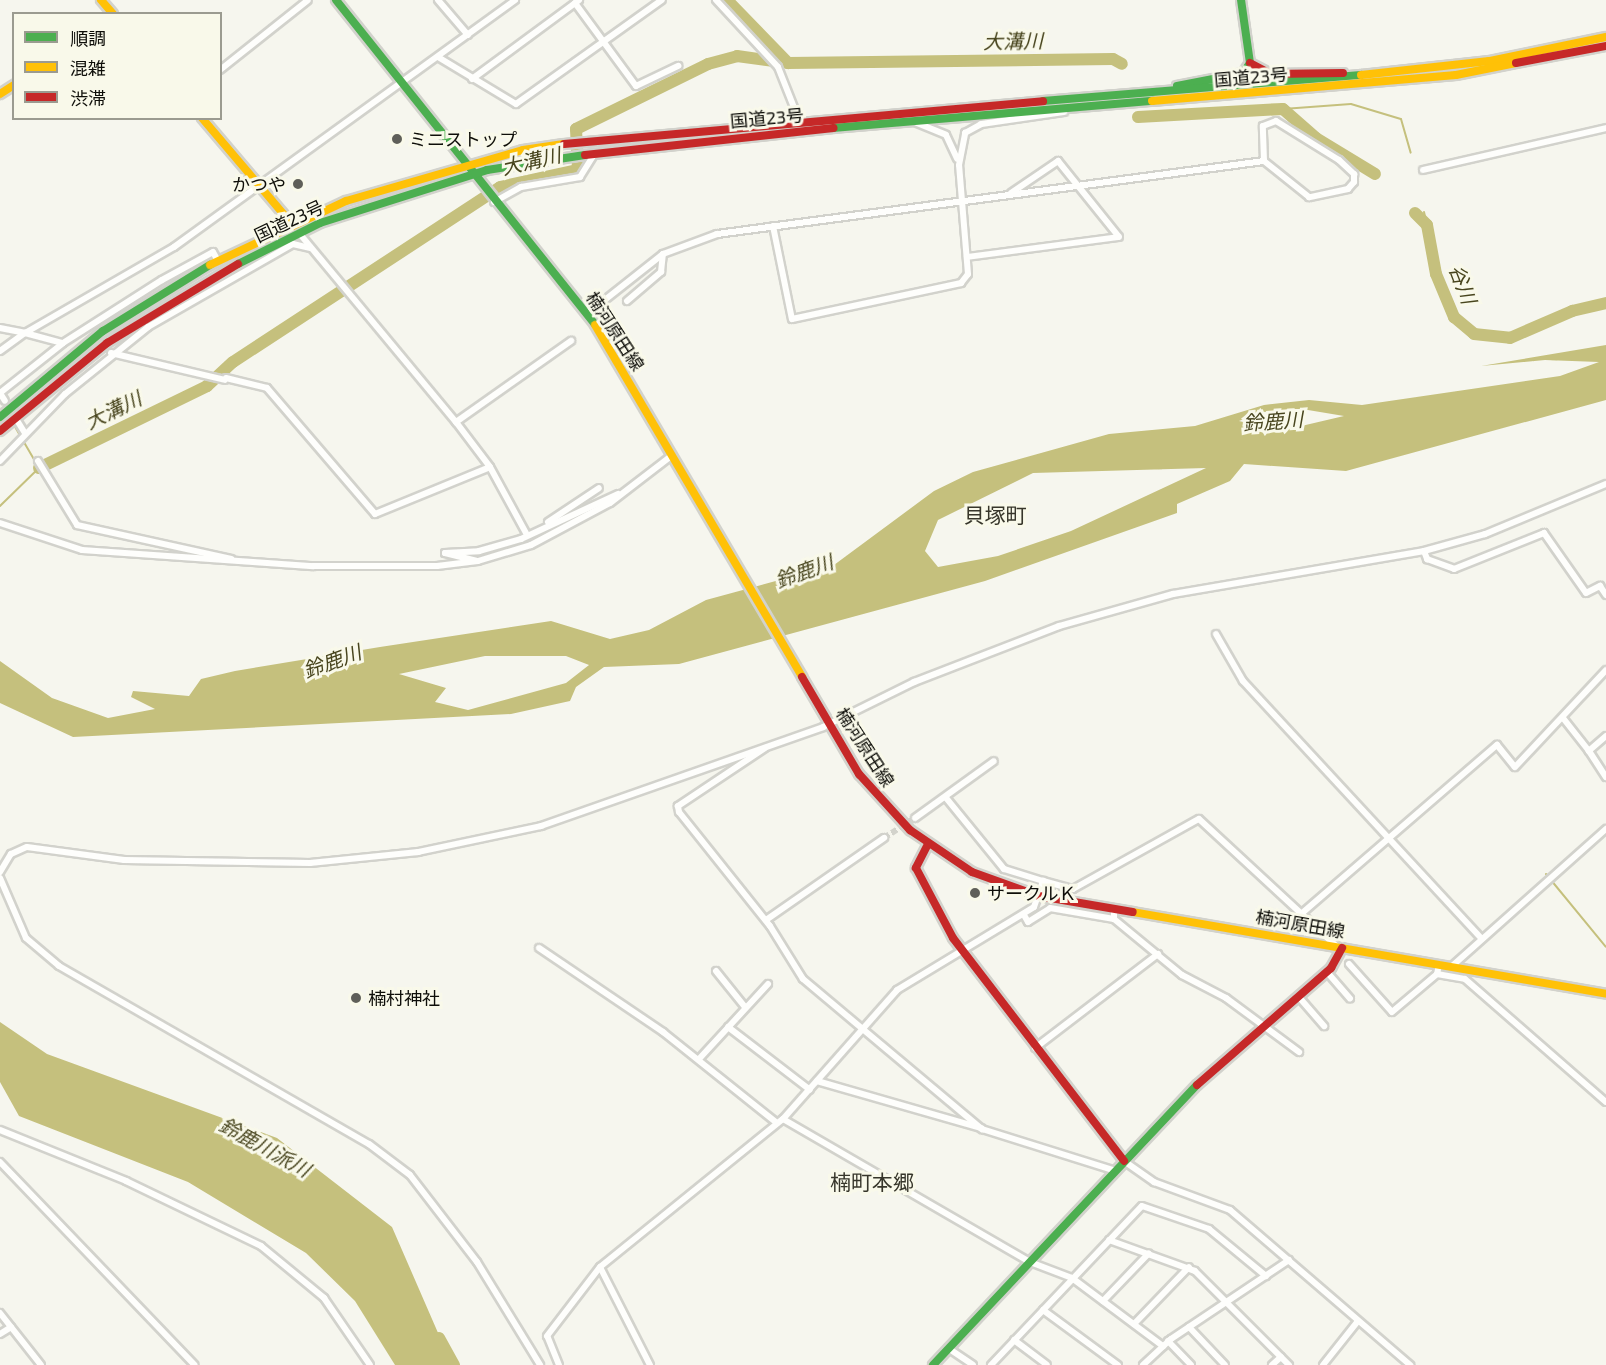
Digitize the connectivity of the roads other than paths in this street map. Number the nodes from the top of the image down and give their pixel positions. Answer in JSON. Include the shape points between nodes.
{"nodes":[{"id":1,"x":101,"y":0,"type":"edge"},
{"id":2,"x":308,"y":0,"type":"edge"},
{"id":3,"x":336,"y":0,"type":"edge"},
{"id":4,"x":438,"y":0,"type":"edge"},
{"id":5,"x":514,"y":0,"type":"edge"},
{"id":6,"x":662,"y":0,"type":"edge"},
{"id":7,"x":716,"y":0,"type":"edge"},
{"id":8,"x":1241,"y":0,"type":"edge"},
{"id":9,"x":575,"y":2,"type":"edge"},
{"id":10,"x":111,"y":12,"type":"edge"},
{"id":11,"x":468,"y":34,"type":"junction"},
{"id":12,"x":1606,"y":37,"type":"edge"},
{"id":13,"x":603,"y":43,"type":"junction"},
{"id":14,"x":1606,"y":46,"type":"edge"},
{"id":15,"x":438,"y":57,"type":"junction"},
{"id":16,"x":1250,"y":63,"type":"junction"},
{"id":17,"x":678,"y":66,"type":"dead end"},
{"id":18,"x":222,"y":68,"type":"edge"},
{"id":19,"x":1374,"y":74,"type":"junction"},
{"id":20,"x":472,"y":79,"type":"junction"},
{"id":21,"x":402,"y":86,"type":"junction"},
{"id":22,"x":1156,"y":92,"type":"junction"},
{"id":23,"x":1078,"y":108,"type":"junction"},
{"id":24,"x":204,"y":120,"type":"edge"},
{"id":25,"x":800,"y":120,"type":"junction"},
{"id":26,"x":915,"y":122,"type":"junction"},
{"id":27,"x":1606,"y":128,"type":"edge"},
{"id":28,"x":595,"y":152,"type":"junction"},
{"id":29,"x":1264,"y":161,"type":"junction"},
{"id":30,"x":464,"y":165,"type":"junction"},
{"id":31,"x":959,"y":165,"type":"junction"},
{"id":32,"x":1423,"y":170,"type":"dead end"},
{"id":33,"x":472,"y":174,"type":"junction"},
{"id":34,"x":1078,"y":186,"type":"junction"},
{"id":35,"x":260,"y":187,"type":"junction"},
{"id":36,"x":1008,"y":195,"type":"junction"},
{"id":37,"x":493,"y":201,"type":"junction"},
{"id":38,"x":962,"y":202,"type":"junction"},
{"id":39,"x":292,"y":224,"type":"junction"},
{"id":40,"x":773,"y":226,"type":"junction"},
{"id":41,"x":299,"y":233,"type":"junction"},
{"id":42,"x":312,"y":248,"type":"junction"},
{"id":43,"x":663,"y":254,"type":"junction"},
{"id":44,"x":967,"y":256,"type":"junction"},
{"id":45,"x":218,"y":261,"type":"junction"},
{"id":46,"x":627,"y":301,"type":"dead end"},
{"id":47,"x":587,"y":314,"type":"junction"},
{"id":48,"x":0,"y":328,"type":"edge"},
{"id":49,"x":25,"y":333,"type":"junction"},
{"id":50,"x":571,"y":340,"type":"dead end"},
{"id":51,"x":63,"y":343,"type":"junction"},
{"id":52,"x":0,"y":351,"type":"edge"},
{"id":53,"x":111,"y":353,"type":"junction"},
{"id":54,"x":0,"y":393,"type":"edge"},
{"id":55,"x":5,"y":401,"type":"dead end"},
{"id":56,"x":0,"y":417,"type":"edge"},
{"id":57,"x":18,"y":422,"type":"dead end"},
{"id":58,"x":456,"y":422,"type":"junction"},
{"id":59,"x":0,"y":431,"type":"edge"},
{"id":60,"x":24,"y":434,"type":"junction"},
{"id":61,"x":671,"y":456,"type":"junction"},
{"id":62,"x":0,"y":461,"type":"edge"},
{"id":63,"x":38,"y":462,"type":"dead end"},
{"id":64,"x":490,"y":467,"type":"junction"},
{"id":65,"x":1606,"y":484,"type":"edge"},
{"id":66,"x":599,"y":488,"type":"dead end"},
{"id":67,"x":627,"y":491,"type":"junction"},
{"id":68,"x":548,"y":522,"type":"junction"},
{"id":69,"x":0,"y":523,"type":"edge"},
{"id":70,"x":526,"y":533,"type":"junction"},
{"id":71,"x":1424,"y":551,"type":"junction"},
{"id":72,"x":234,"y":561,"type":"junction"},
{"id":73,"x":478,"y":561,"type":"junction"},
{"id":74,"x":1606,"y":595,"type":"edge"},
{"id":75,"x":1216,"y":634,"type":"dead end"},
{"id":76,"x":1606,"y":671,"type":"edge"},
{"id":77,"x":1563,"y":718,"type":"junction"},
{"id":78,"x":828,"y":723,"type":"junction"},
{"id":79,"x":1606,"y":736,"type":"edge"},
{"id":80,"x":775,"y":741,"type":"junction"},
{"id":81,"x":1589,"y":752,"type":"junction"},
{"id":82,"x":994,"y":761,"type":"dead end"},
{"id":83,"x":1606,"y":777,"type":"edge"},
{"id":84,"x":946,"y":798,"type":"junction"},
{"id":85,"x":915,"y":818,"type":"tunnel mouth"},
{"id":86,"x":1606,"y":829,"type":"edge"},
{"id":87,"x":884,"y":838,"type":"tunnel mouth"},
{"id":88,"x":1393,"y":838,"type":"junction"},
{"id":89,"x":928,"y":844,"type":"junction"},
{"id":90,"x":0,"y":872,"type":"edge"},
{"id":91,"x":0,"y":878,"type":"edge"},
{"id":92,"x":1043,"y":881,"type":"junction"},
{"id":93,"x":1039,"y":896,"type":"junction"},
{"id":94,"x":1114,"y":909,"type":"junction"},
{"id":95,"x":1302,"y":914,"type":"junction"},
{"id":96,"x":1024,"y":915,"type":"junction"},
{"id":97,"x":1114,"y":919,"type":"junction"},
{"id":98,"x":766,"y":920,"type":"junction"},
{"id":99,"x":1481,"y":938,"type":"junction"},
{"id":100,"x":1339,"y":947,"type":"junction"},
{"id":101,"x":539,"y":948,"type":"dead end"},
{"id":102,"x":962,"y":951,"type":"junction"},
{"id":103,"x":1158,"y":954,"type":"junction"},
{"id":104,"x":1349,"y":964,"type":"dead end"},
{"id":105,"x":1439,"y":964,"type":"junction"},
{"id":106,"x":1451,"y":966,"type":"junction"},
{"id":107,"x":716,"y":971,"type":"dead end"},
{"id":108,"x":1327,"y":972,"type":"junction"},
{"id":109,"x":1437,"y":974,"type":"junction"},
{"id":110,"x":768,"y":984,"type":"dead end"},
{"id":111,"x":1606,"y":994,"type":"edge"},
{"id":112,"x":1298,"y":996,"type":"junction"},
{"id":113,"x":1350,"y":998,"type":"dead end"},
{"id":114,"x":745,"y":1007,"type":"junction"},
{"id":115,"x":728,"y":1026,"type":"junction"},
{"id":116,"x":1263,"y":1026,"type":"junction"},
{"id":117,"x":1324,"y":1026,"type":"dead end"},
{"id":118,"x":862,"y":1028,"type":"junction"},
{"id":119,"x":1035,"y":1048,"type":"junction"},
{"id":120,"x":1299,"y":1052,"type":"dead end"},
{"id":121,"x":699,"y":1059,"type":"junction"},
{"id":122,"x":817,"y":1081,"type":"junction"},
{"id":123,"x":810,"y":1089,"type":"junction"},
{"id":124,"x":1606,"y":1102,"type":"edge"},
{"id":125,"x":780,"y":1121,"type":"junction"},
{"id":126,"x":982,"y":1129,"type":"junction"},
{"id":127,"x":0,"y":1130,"type":"edge"},
{"id":128,"x":1124,"y":1161,"type":"junction"},
{"id":129,"x":0,"y":1162,"type":"edge"},
{"id":130,"x":1116,"y":1171,"type":"junction"},
{"id":131,"x":1109,"y":1240,"type":"junction"},
{"id":132,"x":1149,"y":1253,"type":"junction"},
{"id":133,"x":1289,"y":1260,"type":"junction"},
{"id":134,"x":1030,"y":1262,"type":"junction"},
{"id":135,"x":1189,"y":1267,"type":"junction"},
{"id":136,"x":601,"y":1269,"type":"junction"},
{"id":137,"x":1266,"y":1276,"type":"junction"},
{"id":138,"x":1072,"y":1278,"type":"junction"},
{"id":139,"x":1103,"y":1301,"type":"junction"},
{"id":140,"x":1226,"y":1302,"type":"junction"},
{"id":141,"x":1043,"y":1310,"type":"junction"},
{"id":142,"x":0,"y":1313,"type":"edge"},
{"id":143,"x":1358,"y":1321,"type":"junction"},
{"id":144,"x":1134,"y":1324,"type":"junction"},
{"id":145,"x":11,"y":1327,"type":"junction"},
{"id":146,"x":1189,"y":1327,"type":"junction"},
{"id":147,"x":0,"y":1334,"type":"edge"},
{"id":148,"x":1014,"y":1340,"type":"junction"},
{"id":149,"x":1166,"y":1343,"type":"junction"},
{"id":150,"x":948,"y":1348,"type":"junction"},
{"id":151,"x":1281,"y":1357,"type":"junction"},
{"id":152,"x":41,"y":1365,"type":"edge"},
{"id":153,"x":195,"y":1365,"type":"edge"},
{"id":154,"x":370,"y":1365,"type":"edge"},
{"id":155,"x":540,"y":1365,"type":"edge"},
{"id":156,"x":559,"y":1365,"type":"edge"},
{"id":157,"x":650,"y":1365,"type":"edge"},
{"id":158,"x":933,"y":1365,"type":"edge"},
{"id":159,"x":973,"y":1365,"type":"edge"},
{"id":160,"x":991,"y":1365,"type":"edge"},
{"id":161,"x":1047,"y":1365,"type":"edge"},
{"id":162,"x":1118,"y":1365,"type":"edge"},
{"id":163,"x":1143,"y":1365,"type":"edge"},
{"id":164,"x":1191,"y":1365,"type":"edge"},
{"id":165,"x":1225,"y":1365,"type":"edge"},
{"id":166,"x":1272,"y":1365,"type":"edge"},
{"id":167,"x":1289,"y":1365,"type":"edge"},
{"id":168,"x":1323,"y":1365,"type":"edge"},
{"id":169,"x":1410,"y":1365,"type":"edge"}],
"edges":[{"from":1,"to":10,"type":"main road"},
{"from":2,"to":18,"type":"street"},
{"from":3,"to":21,"type":"main road","name":"楠河原田線"},
{"from":4,"to":11,"type":"street"},
{"from":5,"to":11,"type":"street"},
{"from":6,"to":13,"type":"street"},
{"from":7,"to":25,"type":"street","via":[[771,57]]},
{"from":8,"to":16,"type":"main road"},
{"from":9,"to":13,"type":"street"},
{"from":9,"to":20,"type":"street"},
{"from":11,"to":15,"type":"street"},
{"from":12,"to":19,"type":"main road","name":"国道23号","via":[[1489,61]]},
{"from":13,"to":17,"type":"street","via":[[636,86]]},
{"from":13,"to":20,"type":"street","via":[[516,104]]},
{"from":14,"to":23,"type":"main road","name":"国道23号","via":[[1456,75]]},
{"from":15,"to":20,"type":"street"},
{"from":15,"to":21,"type":"street"},
{"from":16,"to":19,"type":"main road","via":[[1271,74]]},
{"from":16,"to":22,"type":"main road","via":[[1242,73]]},
{"from":19,"to":22,"type":"main road","name":"国道23号"},
{"from":21,"to":30,"type":"main road","name":"楠河原田線"},
{"from":21,"to":35,"type":"street"},
{"from":22,"to":25,"type":"main road","name":"国道23号"},
{"from":23,"to":26,"type":"main road","name":"国道23号"},
{"from":23,"to":31,"type":"street","via":[[973,126],[960,146]]},
{"from":24,"to":35,"type":"main road"},
{"from":25,"to":30,"type":"main road","name":"国道23号","via":[[582,141]]},
{"from":26,"to":28,"type":"main road","name":"国道23号"},
{"from":26,"to":31,"type":"street","via":[[952,141]]},
{"from":27,"to":32,"type":"street"},
{"from":28,"to":33,"type":"main road","name":"国道23号"},
{"from":28,"to":37,"type":"street","via":[[580,177],[521,187]]},
{"from":29,"to":29,"type":"street","via":[[1309,197],[1348,189],[1354,182],[1354,174],[1339,160],[1276,121],[1263,126]]},
{"from":29,"to":34,"type":"street"},
{"from":30,"to":33,"type":"main road","name":"楠河原田線"},
{"from":30,"to":39,"type":"main road","name":"国道23号","via":[[374,191]]},
{"from":31,"to":38,"type":"street"},
{"from":33,"to":37,"type":"main road","name":"楠河原田線"},
{"from":33,"to":41,"type":"main road","name":"国道23号"},
{"from":34,"to":36,"type":"street"},
{"from":34,"to":36,"type":"street","via":[[1058,161]]},
{"from":34,"to":44,"type":"street","via":[[1119,237]]},
{"from":35,"to":39,"type":"main road"},
{"from":35,"to":49,"type":"street","via":[[174,247]]},
{"from":36,"to":38,"type":"street"},
{"from":37,"to":47,"type":"main road","name":"楠河原田線"},
{"from":38,"to":40,"type":"street"},
{"from":38,"to":44,"type":"street"},
{"from":39,"to":41,"type":"street"},
{"from":39,"to":45,"type":"main road","name":"国道23号"},
{"from":40,"to":43,"type":"street","via":[[717,234]]},
{"from":40,"to":44,"type":"street","via":[[792,319],[961,283],[968,274]]},
{"from":41,"to":42,"type":"street"},
{"from":41,"to":59,"type":"main road","name":"国道23号","via":[[136,322]]},
{"from":42,"to":53,"type":"street","via":[[293,244],[240,271]]},
{"from":42,"to":58,"type":"street"},
{"from":43,"to":46,"type":"street","via":[[661,272]]},
{"from":43,"to":47,"type":"street"},
{"from":45,"to":51,"type":"street","via":[[213,252],[207,255]]},
{"from":45,"to":56,"type":"main road","name":"国道23号","via":[[110,326]]},
{"from":47,"to":61,"type":"main road","name":"楠河原田線"},
{"from":48,"to":49,"type":"street"},
{"from":49,"to":51,"type":"street"},
{"from":49,"to":52,"type":"street"},
{"from":50,"to":58,"type":"street"},
{"from":51,"to":54,"type":"street"},
{"from":53,"to":60,"type":"street"},
{"from":53,"to":64,"type":"street","via":[[267,388],[375,514]]},
{"from":54,"to":55,"type":"street"},
{"from":57,"to":60,"type":"street"},
{"from":58,"to":64,"type":"street"},
{"from":60,"to":62,"type":"street"},
{"from":61,"to":67,"type":"street"},
{"from":61,"to":78,"type":"main road","name":"楠河原田線"},
{"from":63,"to":72,"type":"street","via":[[77,525]]},
{"from":64,"to":70,"type":"street"},
{"from":65,"to":71,"type":"street","via":[[1485,534]]},
{"from":66,"to":68,"type":"street"},
{"from":67,"to":68,"type":"street"},
{"from":67,"to":73,"type":"street","via":[[531,545]]},
{"from":68,"to":70,"type":"street"},
{"from":69,"to":72,"type":"street","via":[[82,550]]},
{"from":70,"to":73,"type":"street","via":[[479,551],[445,553]]},
{"from":71,"to":74,"type":"street","via":[[1427,559],[1454,569],[1544,533],[1586,593],[1600,586]]},
{"from":71,"to":78,"type":"street","via":[[1137,603],[952,667]]},
{"from":72,"to":73,"type":"street","via":[[353,568]]},
{"from":75,"to":88,"type":"street","via":[[1243,681]]},
{"from":76,"to":77,"type":"street"},
{"from":77,"to":81,"type":"street"},
{"from":77,"to":88,"type":"street","via":[[1515,767],[1497,745]]},
{"from":78,"to":80,"type":"street"},
{"from":78,"to":89,"type":"main road","name":"楠河原田線","via":[[881,802]]},
{"from":79,"to":81,"type":"street"},
{"from":80,"to":90,"type":"street","via":[[556,822],[418,852],[310,864],[224,864],[124,860],[27,847],[11,854]]},
{"from":80,"to":98,"type":"street","via":[[678,806]]},
{"from":81,"to":83,"type":"street"},
{"from":82,"to":84,"type":"street"},
{"from":84,"to":85,"type":"street"},
{"from":84,"to":92,"type":"street","via":[[1004,869]]},
{"from":86,"to":99,"type":"street"},
{"from":87,"to":98,"type":"street"},
{"from":88,"to":95,"type":"street"},
{"from":88,"to":99,"type":"street"},
{"from":89,"to":93,"type":"main road","name":"楠河原田線","via":[[972,872]]},
{"from":89,"to":102,"type":"main road","via":[[916,868],[920,882]]},
{"from":91,"to":155,"type":"street","via":[[26,938],[59,966],[369,1144],[410,1175],[467,1247]]},
{"from":92,"to":93,"type":"street"},
{"from":92,"to":95,"type":"street","via":[[1073,889],[1199,819]]},
{"from":93,"to":94,"type":"main road","name":"楠河原田線"},
{"from":93,"to":96,"type":"street"},
{"from":94,"to":97,"type":"street"},
{"from":94,"to":100,"type":"main road","name":"楠河原田線"},
{"from":95,"to":100,"type":"street"},
{"from":96,"to":97,"type":"street","via":[[1028,922],[1050,908]]},
{"from":96,"to":102,"type":"street"},
{"from":97,"to":103,"type":"street"},
{"from":98,"to":118,"type":"street","via":[[803,979]]},
{"from":99,"to":106,"type":"street"},
{"from":100,"to":105,"type":"main road","name":"楠河原田線"},
{"from":100,"to":108,"type":"main road"},
{"from":101,"to":121,"type":"street"},
{"from":102,"to":118,"type":"street","via":[[906,983]]},
{"from":102,"to":119,"type":"main road"},
{"from":103,"to":116,"type":"street"},
{"from":103,"to":119,"type":"street"},
{"from":104,"to":109,"type":"street","via":[[1392,1012]]},
{"from":105,"to":106,"type":"main road","name":"楠河原田線"},
{"from":105,"to":109,"type":"street"},
{"from":106,"to":111,"type":"main road","name":"楠河原田線"},
{"from":107,"to":114,"type":"street"},
{"from":108,"to":112,"type":"main road"},
{"from":108,"to":113,"type":"street"},
{"from":109,"to":124,"type":"street","via":[[1465,980]]},
{"from":110,"to":114,"type":"street"},
{"from":112,"to":116,"type":"main road"},
{"from":112,"to":117,"type":"street"},
{"from":114,"to":115,"type":"street"},
{"from":115,"to":121,"type":"street"},
{"from":115,"to":123,"type":"street"},
{"from":116,"to":120,"type":"street"},
{"from":116,"to":128,"type":"main road","via":[[1204,1077]]},
{"from":118,"to":122,"type":"street"},
{"from":118,"to":126,"type":"street"},
{"from":119,"to":128,"type":"main road"},
{"from":121,"to":125,"type":"street"},
{"from":122,"to":123,"type":"street"},
{"from":122,"to":126,"type":"street"},
{"from":123,"to":125,"type":"street"},
{"from":125,"to":134,"type":"street"},
{"from":125,"to":136,"type":"street"},
{"from":126,"to":130,"type":"street"},
{"from":127,"to":154,"type":"street","via":[[126,1181],[261,1246],[324,1298]]},
{"from":128,"to":130,"type":"main road"},
{"from":128,"to":133,"type":"street","via":[[1154,1182],[1230,1210]]},
{"from":129,"to":153,"type":"street"},
{"from":130,"to":134,"type":"main road"},
{"from":131,"to":132,"type":"street"},
{"from":131,"to":137,"type":"street","via":[[1142,1206],[1209,1229]]},
{"from":131,"to":138,"type":"street"},
{"from":132,"to":135,"type":"street"},
{"from":132,"to":139,"type":"street"},
{"from":133,"to":137,"type":"street"},
{"from":133,"to":143,"type":"street"},
{"from":134,"to":138,"type":"street"},
{"from":134,"to":150,"type":"main road"},
{"from":135,"to":140,"type":"street"},
{"from":135,"to":144,"type":"street"},
{"from":136,"to":156,"type":"street","via":[[547,1336]]},
{"from":136,"to":157,"type":"street"},
{"from":137,"to":140,"type":"street"},
{"from":138,"to":139,"type":"street"},
{"from":138,"to":141,"type":"street"},
{"from":139,"to":144,"type":"street"},
{"from":140,"to":146,"type":"street"},
{"from":140,"to":151,"type":"street"},
{"from":141,"to":148,"type":"street"},
{"from":141,"to":162,"type":"street"},
{"from":142,"to":145,"type":"street"},
{"from":143,"to":168,"type":"street"},
{"from":143,"to":169,"type":"street"},
{"from":144,"to":149,"type":"street"},
{"from":145,"to":147,"type":"street"},
{"from":145,"to":152,"type":"street"},
{"from":146,"to":149,"type":"street"},
{"from":146,"to":165,"type":"street"},
{"from":148,"to":160,"type":"street"},
{"from":148,"to":161,"type":"street"},
{"from":149,"to":163,"type":"street"},
{"from":149,"to":164,"type":"street"},
{"from":150,"to":158,"type":"main road"},
{"from":150,"to":159,"type":"street"},
{"from":151,"to":166,"type":"street"},
{"from":151,"to":167,"type":"street"}]}
